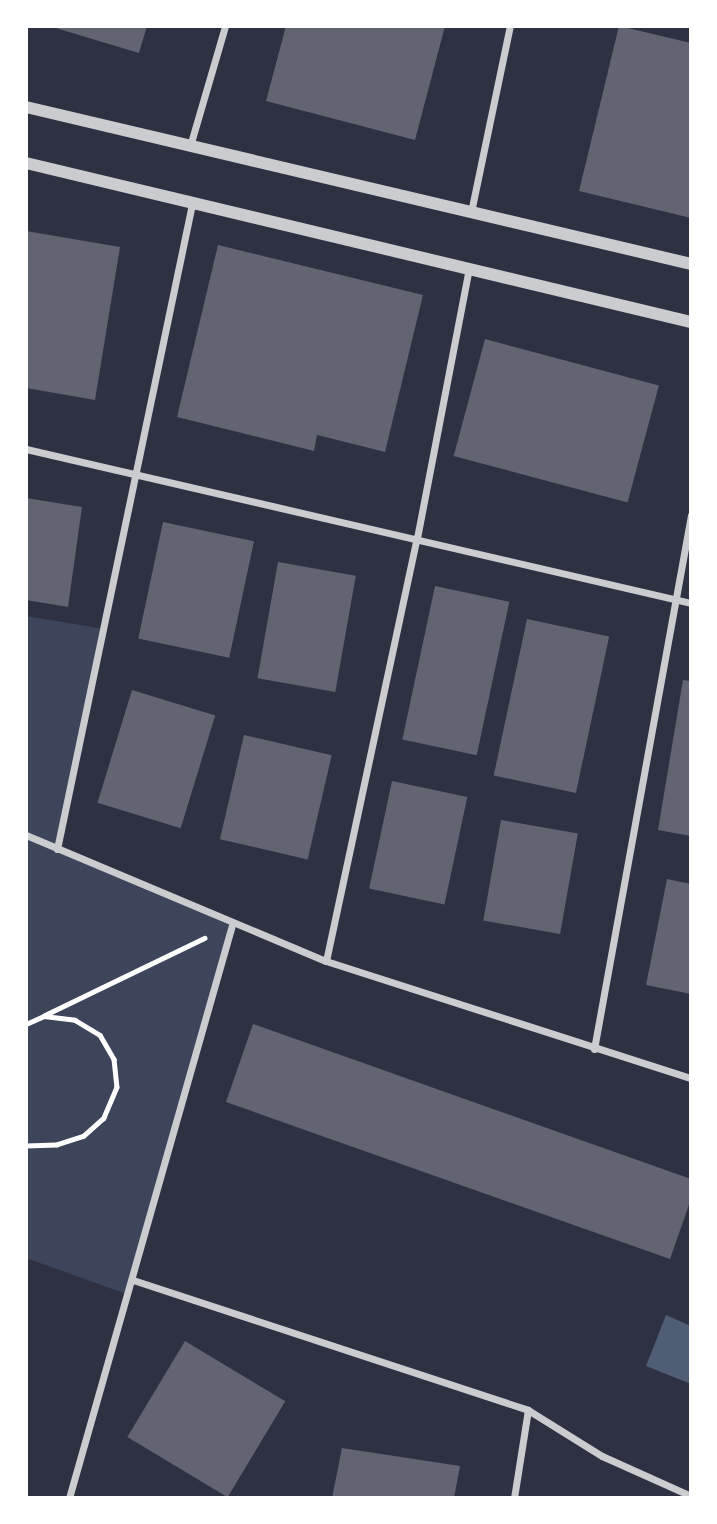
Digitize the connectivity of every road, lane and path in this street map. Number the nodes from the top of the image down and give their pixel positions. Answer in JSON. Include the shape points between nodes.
{"nodes":[{"id":1,"x":225,"y":26,"type":"edge"},
{"id":2,"x":510,"y":26,"type":"edge"},
{"id":3,"x":26,"y":107,"type":"edge"},
{"id":4,"x":190,"y":146,"type":"junction"},
{"id":5,"x":26,"y":163,"type":"edge"},
{"id":6,"x":192,"y":204,"type":"junction"},
{"id":7,"x":471,"y":212,"type":"junction"},
{"id":8,"x":691,"y":264,"type":"edge"},
{"id":9,"x":468,"y":269,"type":"junction"},
{"id":10,"x":691,"y":321,"type":"edge"},
{"id":11,"x":26,"y":449,"type":"edge"},
{"id":12,"x":139,"y":473,"type":"junction"},
{"id":13,"x":691,"y":515,"type":"edge"},
{"id":14,"x":417,"y":538,"type":"junction"},
{"id":15,"x":676,"y":599,"type":"junction"},
{"id":16,"x":691,"y":603,"type":"edge"},
{"id":17,"x":26,"y":835,"type":"edge"},
{"id":18,"x":57,"y":849,"type":"junction"},
{"id":19,"x":232,"y":925,"type":"junction"},
{"id":20,"x":326,"y":961,"type":"junction"},
{"id":21,"x":44,"y":1016,"type":"junction"},
{"id":22,"x":26,"y":1024,"type":"edge"},
{"id":23,"x":594,"y":1049,"type":"junction"},
{"id":24,"x":691,"y":1078,"type":"edge"},
{"id":25,"x":26,"y":1146,"type":"edge"},
{"id":26,"x":133,"y":1280,"type":"junction"},
{"id":27,"x":528,"y":1410,"type":"junction"},
{"id":28,"x":691,"y":1496,"type":"edge"},
{"id":29,"x":69,"y":1498,"type":"edge"},
{"id":30,"x":514,"y":1498,"type":"edge"}],
"edges":[{"from":1,"to":4,"type":"street"},
{"from":2,"to":7,"type":"street"},
{"from":3,"to":4,"type":"street"},
{"from":4,"to":7,"type":"street"},
{"from":5,"to":6,"type":"street"},
{"from":6,"to":9,"type":"street"},
{"from":6,"to":12,"type":"street"},
{"from":7,"to":8,"type":"street"},
{"from":9,"to":10,"type":"street"},
{"from":9,"to":14,"type":"street"},
{"from":11,"to":12,"type":"street"},
{"from":12,"to":14,"type":"street"},
{"from":12,"to":18,"type":"street"},
{"from":13,"to":15,"type":"street"},
{"from":14,"to":15,"type":"street"},
{"from":14,"to":20,"type":"street"},
{"from":15,"to":16,"type":"street"},
{"from":15,"to":23,"type":"street"},
{"from":17,"to":18,"type":"street"},
{"from":18,"to":19,"type":"street"},
{"from":19,"to":20,"type":"street"},
{"from":19,"to":21,"type":"path"},
{"from":19,"to":26,"type":"street"},
{"from":20,"to":23,"type":"street"},
{"from":21,"to":22,"type":"path"},
{"from":21,"to":25,"type":"path","via":[[75,1020],[100,1035],[114,1059],[117,1087],[104,1118],[84,1136],[57,1145]]},
{"from":23,"to":24,"type":"street"},
{"from":26,"to":27,"type":"street"},
{"from":26,"to":29,"type":"street"},
{"from":27,"to":28,"type":"street","via":[[602,1456]]},
{"from":27,"to":30,"type":"street"}]}
